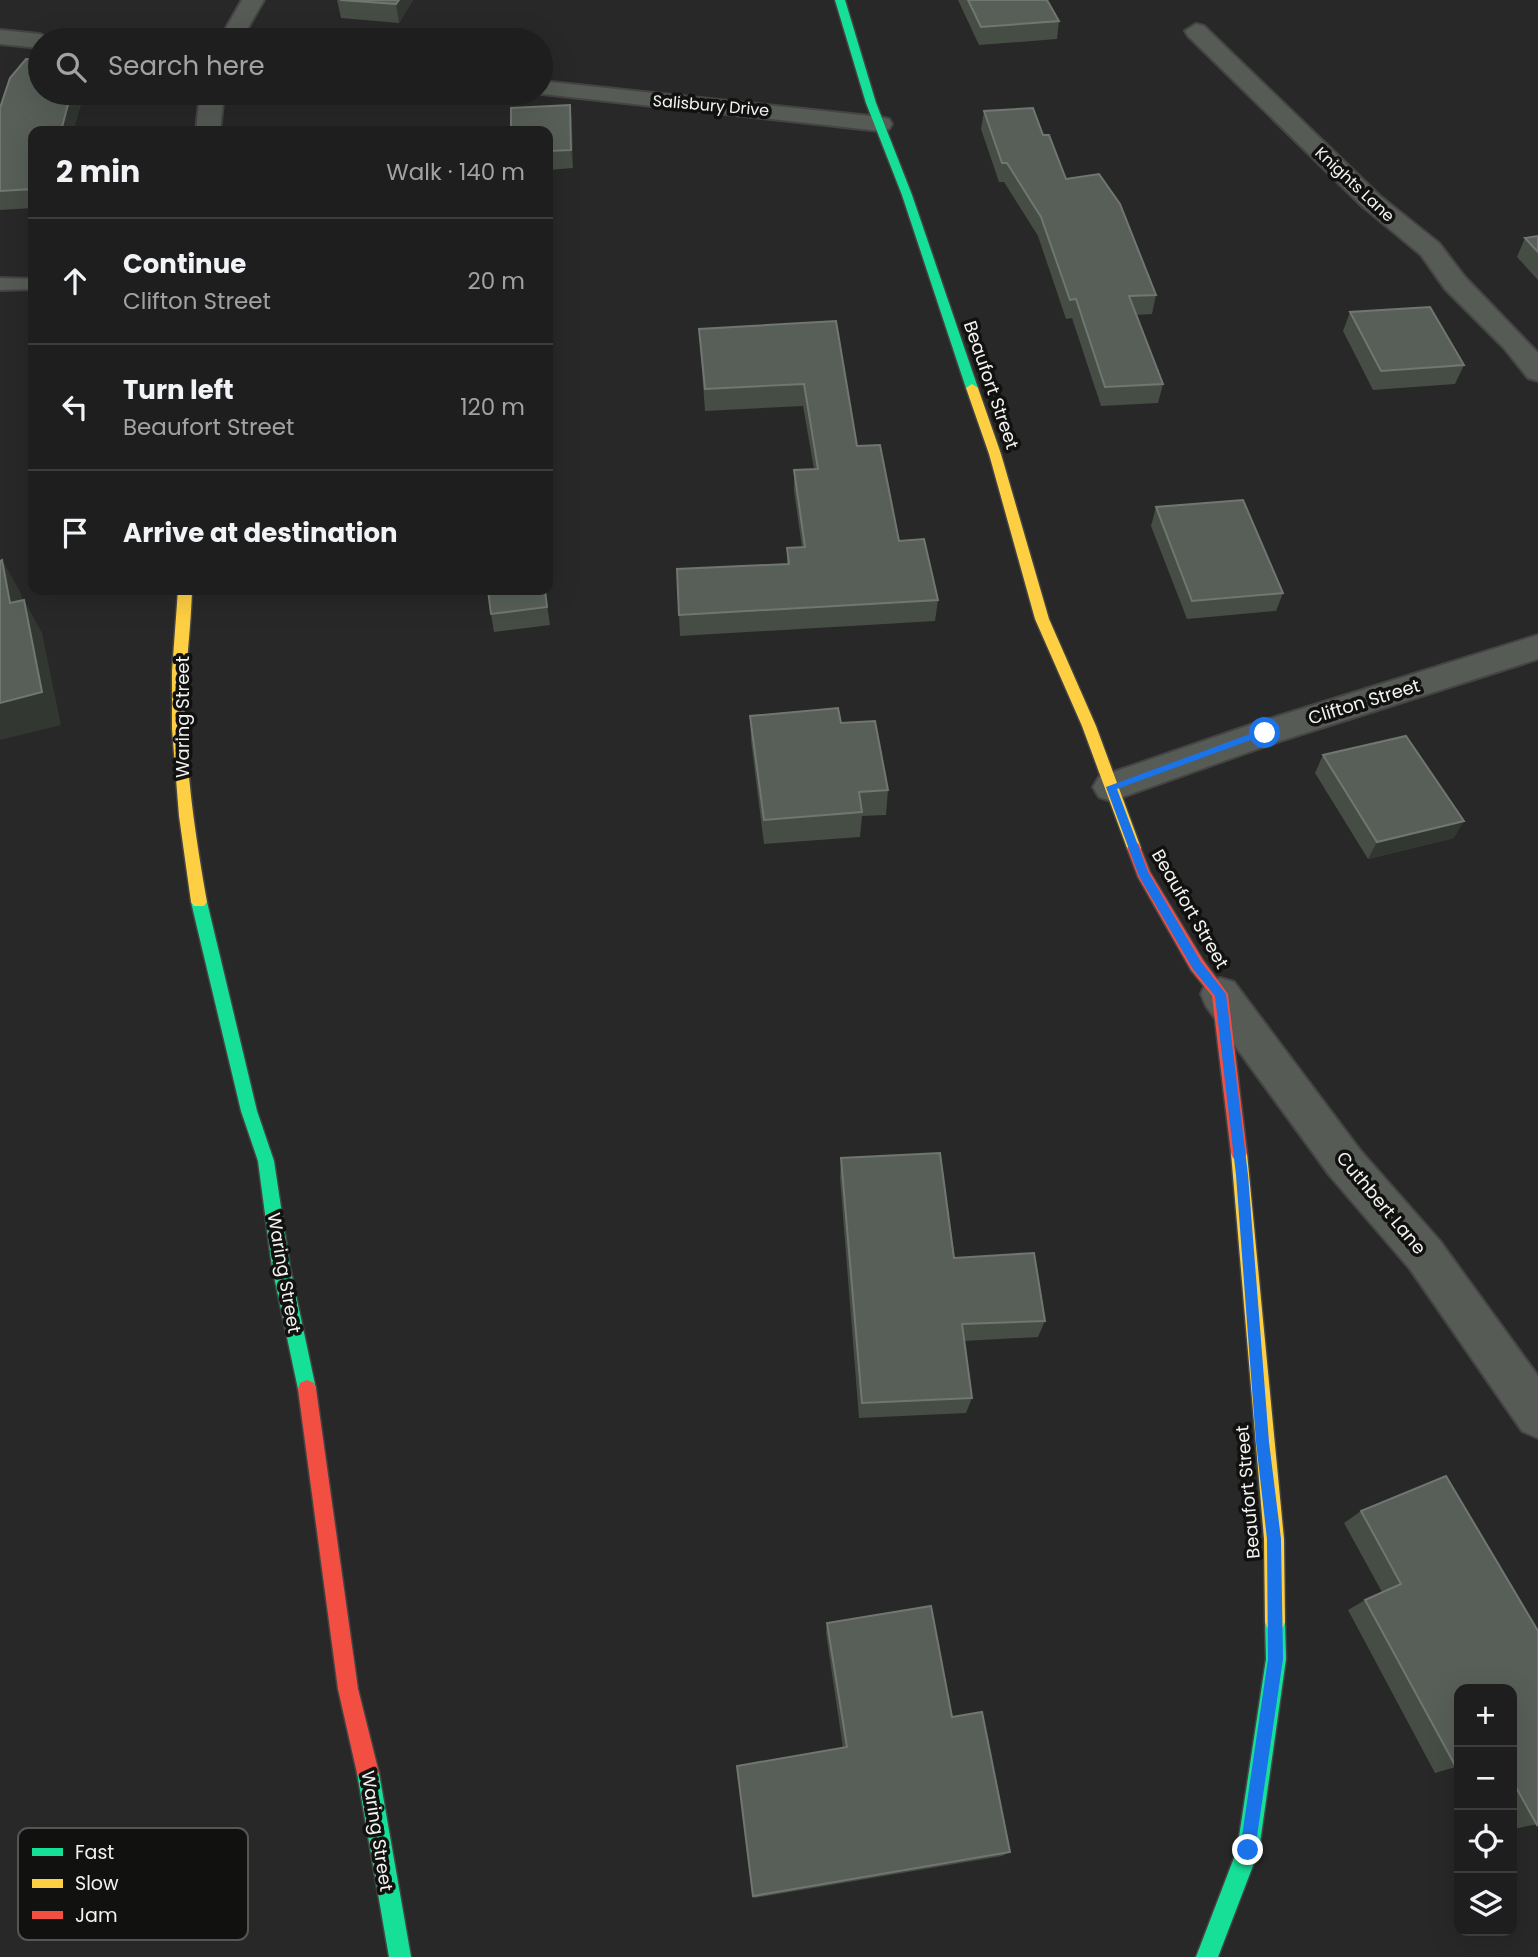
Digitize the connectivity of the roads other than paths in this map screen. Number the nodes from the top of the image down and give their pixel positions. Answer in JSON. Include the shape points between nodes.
{"nodes":[{"id":1,"x":253,"y":0,"type":"edge"},
{"id":2,"x":840,"y":0,"type":"edge"},
{"id":3,"x":237,"y":28,"type":"edge"},
{"id":4,"x":1196,"y":32,"type":"dead end"},
{"id":5,"x":0,"y":37,"type":"edge"},
{"id":6,"x":28,"y":40,"type":"edge"},
{"id":7,"x":553,"y":89,"type":"edge"},
{"id":8,"x":211,"y":105,"type":"edge"},
{"id":9,"x":880,"y":124,"type":"junction"},
{"id":10,"x":209,"y":126,"type":"edge"},
{"id":11,"x":0,"y":284,"type":"edge"},
{"id":12,"x":28,"y":284,"type":"edge"},
{"id":13,"x":1538,"y":372,"type":"edge"},
{"id":14,"x":185,"y":595,"type":"edge"},
{"id":15,"x":1538,"y":647,"type":"edge"},
{"id":16,"x":1111,"y":787,"type":"junction"},
{"id":17,"x":1220,"y":994,"type":"junction"},
{"id":18,"x":1538,"y":1415,"type":"edge"},
{"id":19,"x":400,"y":1957,"type":"edge"},
{"id":20,"x":1207,"y":1957,"type":"edge"}],
"edges":[{"from":1,"to":3,"type":"street"},
{"from":2,"to":9,"type":"street","name":"Beaufort Street"},
{"from":4,"to":13,"type":"street","name":"Knights Lane","via":[[1371,201],[1430,249],[1455,283]]},
{"from":5,"to":6,"type":"street"},
{"from":7,"to":9,"type":"street","name":"Salisbury Drive"},
{"from":8,"to":10,"type":"street"},
{"from":9,"to":16,"type":"street","name":"Beaufort Street","via":[[991,442],[1042,619]]},
{"from":11,"to":12,"type":"lane"},
{"from":14,"to":19,"type":"street","name":"Waring Street","via":[[179,669],[187,833],[201,912],[249,1111],[266,1161],[281,1267],[307,1389],[348,1689],[367,1765]]},
{"from":15,"to":16,"type":"street","name":"Clifton Street"},
{"from":16,"to":17,"type":"street","name":"Beaufort Street","via":[[1143,873],[1197,965]]},
{"from":17,"to":18,"type":"street","name":"Cuthbert Lane","via":[[1345,1163],[1426,1255]]},
{"from":17,"to":20,"type":"street","name":"Beaufort Street","via":[[1242,1175],[1274,1539],[1276,1659],[1248,1850]]}]}
